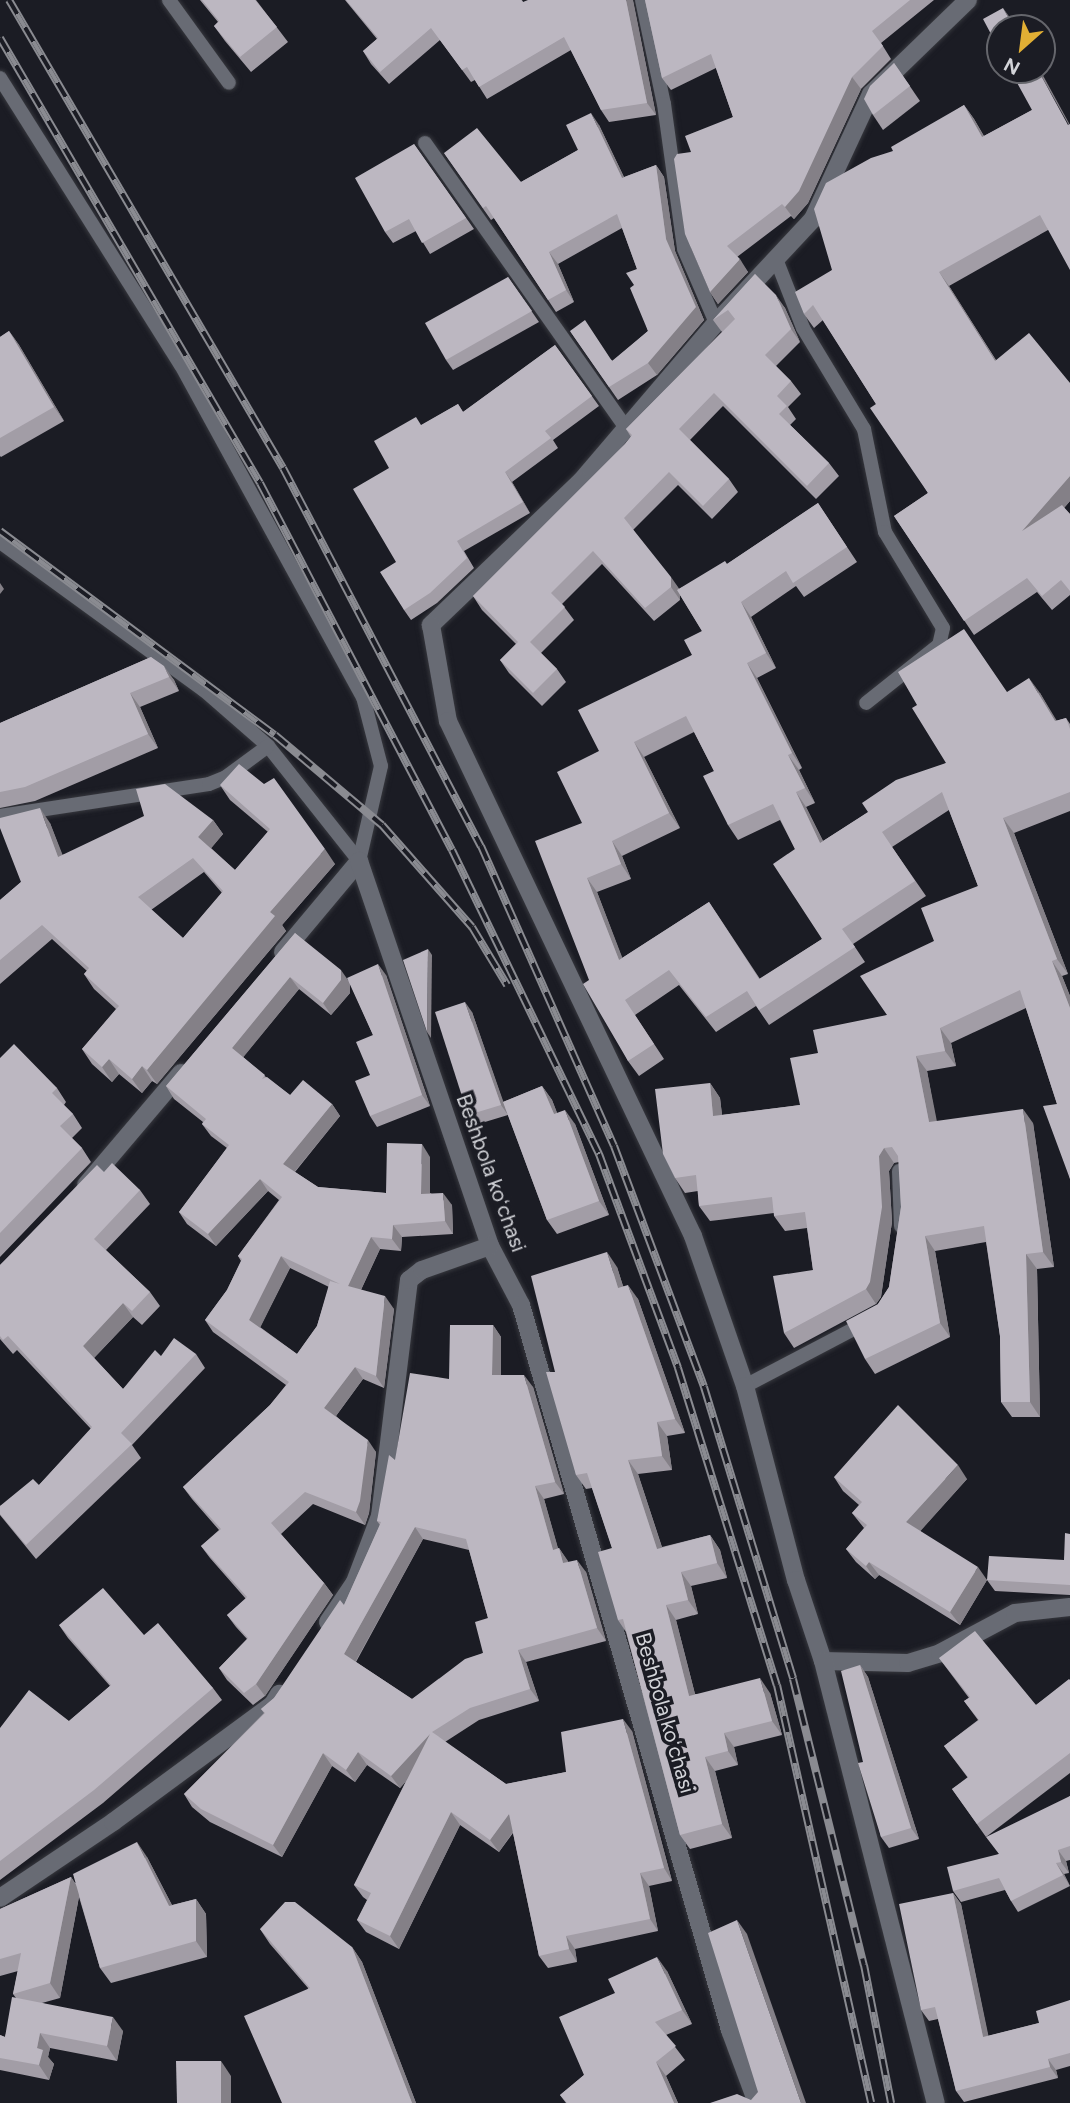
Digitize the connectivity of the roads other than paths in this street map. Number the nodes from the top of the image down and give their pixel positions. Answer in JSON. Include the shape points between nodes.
{"nodes":[{"id":1,"x":169,"y":0,"type":"edge"},
{"id":2,"x":642,"y":0,"type":"edge"},
{"id":3,"x":968,"y":0,"type":"edge"},
{"id":4,"x":0,"y":78,"type":"edge"},
{"id":5,"x":229,"y":83,"type":"dead end"},
{"id":6,"x":425,"y":143,"type":"dead end"},
{"id":7,"x":776,"y":258,"type":"junction"},
{"id":8,"x":716,"y":323,"type":"junction"},
{"id":9,"x":626,"y":428,"type":"junction"},
{"id":10,"x":0,"y":542,"type":"edge"},
{"id":11,"x":866,"y":703,"type":"dead end"},
{"id":12,"x":268,"y":746,"type":"junction"},
{"id":13,"x":0,"y":816,"type":"edge"},
{"id":14,"x":359,"y":861,"type":"junction"},
{"id":15,"x":271,"y":967,"type":"edge"},
{"id":16,"x":190,"y":1062,"type":"edge"},
{"id":17,"x":899,"y":1171,"type":"edge"},
{"id":18,"x":74,"y":1197,"type":"edge"},
{"id":19,"x":490,"y":1246,"type":"junction"},
{"id":20,"x":898,"y":1248,"type":"edge"},
{"id":21,"x":883,"y":1311,"type":"edge"},
{"id":22,"x":745,"y":1387,"type":"junction"},
{"id":23,"x":1070,"y":1607,"type":"edge"},
{"id":24,"x":316,"y":1640,"type":"edge"},
{"id":25,"x":823,"y":1661,"type":"junction"},
{"id":26,"x":292,"y":1674,"type":"edge"},
{"id":27,"x":0,"y":1898,"type":"edge"},
{"id":28,"x":757,"y":2103,"type":"edge"},
{"id":29,"x":936,"y":2103,"type":"edge"}],
"edges":[{"from":1,"to":5,"type":"lane"},
{"from":2,"to":8,"type":"lane","via":[[664,104],[684,249]]},
{"from":3,"to":7,"type":"street","via":[[871,94],[813,219]]},
{"from":4,"to":14,"type":"lane","via":[[181,365],[362,697],[380,766]]},
{"from":6,"to":9,"type":"lane"},
{"from":7,"to":8,"type":"street"},
{"from":7,"to":11,"type":"lane","via":[[803,328],[864,429],[885,532],[943,628],[939,645]]},
{"from":8,"to":9,"type":"street"},
{"from":9,"to":22,"type":"street","via":[[580,482],[431,625],[448,721],[693,1236]]},
{"from":10,"to":12,"type":"lane","via":[[204,690]]},
{"from":12,"to":13,"type":"lane","via":[[209,784]]},
{"from":12,"to":14,"type":"lane"},
{"from":14,"to":15,"type":"street"},
{"from":14,"to":19,"type":"street","name":"Beshbola koʻchasi"},
{"from":16,"to":18,"type":"street"},
{"from":17,"to":20,"type":"lane"},
{"from":19,"to":24,"type":"street","via":[[422,1270],[409,1280],[380,1516],[355,1581]]},
{"from":19,"to":28,"type":"street","name":"Beshbola koʻchasi","via":[[521,1305],[730,2030]]},
{"from":21,"to":22,"type":"lane"},
{"from":22,"to":25,"type":"street","via":[[796,1580]]},
{"from":23,"to":25,"type":"street","via":[[1015,1613],[940,1653],[908,1663]]},
{"from":25,"to":29,"type":"street"},
{"from":26,"to":27,"type":"street","via":[[273,1704],[113,1822]]}]}
